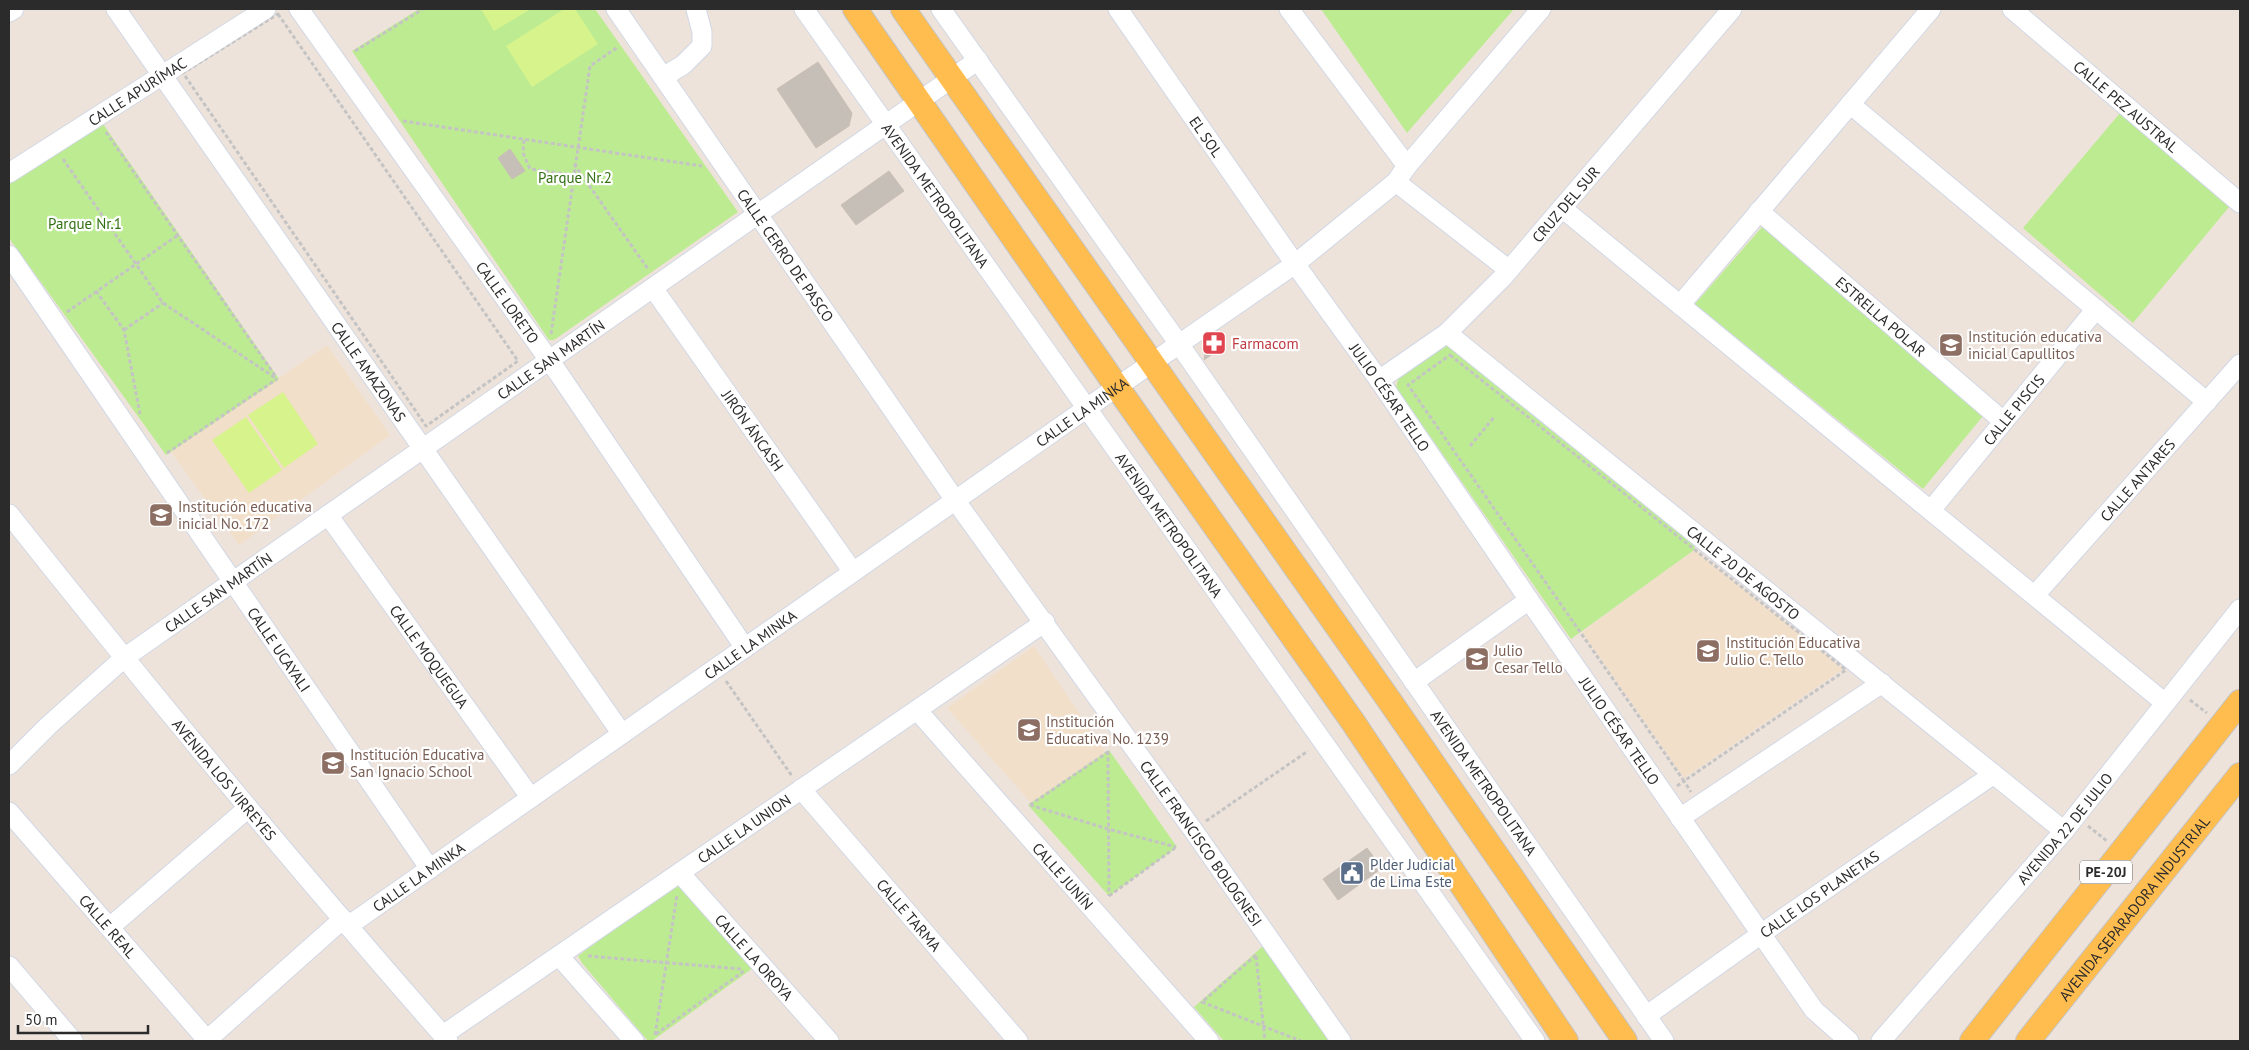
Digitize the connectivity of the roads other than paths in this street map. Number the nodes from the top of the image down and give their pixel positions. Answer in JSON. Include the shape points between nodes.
{"nodes":[{"id":1,"x":14,"y":9,"type":"edge"},
{"id":2,"x":116,"y":9,"type":"edge"},
{"id":3,"x":266,"y":9,"type":"edge"},
{"id":4,"x":299,"y":9,"type":"edge"},
{"id":5,"x":616,"y":9,"type":"edge"},
{"id":6,"x":696,"y":9,"type":"edge"},
{"id":7,"x":804,"y":9,"type":"edge"},
{"id":8,"x":855,"y":9,"type":"edge"},
{"id":9,"x":903,"y":9,"type":"edge"},
{"id":10,"x":941,"y":9,"type":"edge"},
{"id":11,"x":1118,"y":9,"type":"edge"},
{"id":12,"x":1289,"y":9,"type":"edge"},
{"id":13,"x":1541,"y":9,"type":"edge"},
{"id":14,"x":1732,"y":9,"type":"edge"},
{"id":15,"x":1931,"y":9,"type":"edge"},
{"id":16,"x":2012,"y":9,"type":"edge"},
{"id":17,"x":9,"y":12,"type":"edge"},
{"id":18,"x":978,"y":60,"type":"junction"},
{"id":19,"x":161,"y":76,"type":"junction"},
{"id":20,"x":662,"y":76,"type":"junction"},
{"id":21,"x":952,"y":78,"type":"junction"},
{"id":22,"x":919,"y":101,"type":"junction"},
{"id":23,"x":1850,"y":104,"type":"junction"},
{"id":24,"x":886,"y":125,"type":"junction"},
{"id":25,"x":1407,"y":166,"type":"junction"},
{"id":26,"x":9,"y":173,"type":"edge"},
{"id":27,"x":1396,"y":182,"type":"junction"},
{"id":28,"x":2240,"y":203,"type":"edge"},
{"id":29,"x":1562,"y":208,"type":"junction"},
{"id":30,"x":1759,"y":211,"type":"junction"},
{"id":31,"x":757,"y":215,"type":"junction"},
{"id":32,"x":9,"y":255,"type":"edge"},
{"id":33,"x":1295,"y":264,"type":"junction"},
{"id":34,"x":1508,"y":270,"type":"junction"},
{"id":35,"x":653,"y":288,"type":"junction"},
{"id":36,"x":1680,"y":304,"type":"junction"},
{"id":37,"x":2096,"y":309,"type":"junction"},
{"id":38,"x":1447,"y":333,"type":"junction"},
{"id":39,"x":1179,"y":344,"type":"junction"},
{"id":40,"x":550,"y":360,"type":"junction"},
{"id":41,"x":1152,"y":362,"type":"junction"},
{"id":42,"x":2240,"y":364,"type":"edge"},
{"id":43,"x":1379,"y":380,"type":"junction"},
{"id":44,"x":1117,"y":387,"type":"junction"},
{"id":45,"x":2207,"y":402,"type":"junction"},
{"id":46,"x":1087,"y":408,"type":"junction"},
{"id":47,"x":2003,"y":421,"type":"junction"},
{"id":48,"x":422,"y":450,"type":"junction"},
{"id":49,"x":955,"y":500,"type":"junction"},
{"id":50,"x":1931,"y":510,"type":"junction"},
{"id":51,"x":9,"y":514,"type":"edge"},
{"id":52,"x":328,"y":515,"type":"junction"},
{"id":53,"x":853,"y":572,"type":"junction"},
{"id":54,"x":234,"y":581,"type":"junction"},
{"id":55,"x":2035,"y":595,"type":"junction"},
{"id":56,"x":1529,"y":600,"type":"junction"},
{"id":57,"x":2240,"y":609,"type":"edge"},
{"id":58,"x":1045,"y":622,"type":"junction"},
{"id":59,"x":746,"y":648,"type":"junction"},
{"id":60,"x":124,"y":658,"type":"junction"},
{"id":61,"x":1414,"y":682,"type":"junction"},
{"id":62,"x":1882,"y":683,"type":"junction"},
{"id":63,"x":2170,"y":696,"type":"junction"},
{"id":64,"x":2240,"y":702,"type":"edge"},
{"id":65,"x":917,"y":710,"type":"junction"},
{"id":66,"x":622,"y":734,"type":"junction"},
{"id":67,"x":9,"y":765,"type":"edge"},
{"id":68,"x":1994,"y":774,"type":"junction"},
{"id":69,"x":2240,"y":775,"type":"edge"},
{"id":70,"x":801,"y":789,"type":"junction"},
{"id":71,"x":531,"y":798,"type":"junction"},
{"id":72,"x":248,"y":808,"type":"junction"},
{"id":73,"x":9,"y":812,"type":"edge"},
{"id":74,"x":1680,"y":818,"type":"junction"},
{"id":75,"x":2070,"y":824,"type":"junction"},
{"id":76,"x":430,"y":869,"type":"junction"},
{"id":77,"x":680,"y":873,"type":"junction"},
{"id":78,"x":346,"y":922,"type":"junction"},
{"id":79,"x":110,"y":927,"type":"junction"},
{"id":80,"x":1762,"y":935,"type":"junction"},
{"id":81,"x":559,"y":956,"type":"junction"},
{"id":82,"x":9,"y":966,"type":"edge"},
{"id":83,"x":1646,"y":1016,"type":"junction"},
{"id":84,"x":445,"y":1038,"type":"edge"},
{"id":85,"x":74,"y":1041,"type":"edge"},
{"id":86,"x":208,"y":1041,"type":"edge"},
{"id":87,"x":634,"y":1041,"type":"edge"},
{"id":88,"x":829,"y":1041,"type":"edge"},
{"id":89,"x":1018,"y":1041,"type":"edge"},
{"id":90,"x":1209,"y":1041,"type":"edge"},
{"id":91,"x":1341,"y":1041,"type":"edge"},
{"id":92,"x":1535,"y":1041,"type":"edge"},
{"id":93,"x":1566,"y":1041,"type":"edge"},
{"id":94,"x":1625,"y":1041,"type":"edge"},
{"id":95,"x":1664,"y":1041,"type":"edge"},
{"id":96,"x":1850,"y":1041,"type":"edge"},
{"id":97,"x":1882,"y":1041,"type":"edge"},
{"id":98,"x":1972,"y":1041,"type":"edge"},
{"id":99,"x":2028,"y":1041,"type":"edge"}],
"edges":[{"from":1,"to":17,"type":"street"},
{"from":2,"to":19,"type":"street","name":"CALLE AMAZONAS"},
{"from":3,"to":19,"type":"street","name":"CALLE APURÍMAC"},
{"from":4,"to":40,"type":"street","name":"CALLE LORETO"},
{"from":5,"to":20,"type":"street","name":"CALLE CERRO DE PASCO"},
{"from":6,"to":20,"type":"street","via":[[702,46],[683,65]]},
{"from":7,"to":24,"type":"street","name":"AVENIDA METROPOLITANA"},
{"from":8,"to":22,"type":"main road"},
{"from":9,"to":21,"type":"main road","name":"AVENIDA METROPOLITANA"},
{"from":10,"to":18,"type":"street","name":"AVENIDA METROPOLITANA"},
{"from":11,"to":33,"type":"street","name":"EL SOL"},
{"from":12,"to":25,"type":"street"},
{"from":13,"to":25,"type":"street","name":"CALLE LA MINKA"},
{"from":14,"to":29,"type":"street","name":"CRUZ DEL SUR"},
{"from":15,"to":23,"type":"street"},
{"from":16,"to":28,"type":"street","name":"CALLE PEZ AUSTRAL"},
{"from":18,"to":21,"type":"street","name":"CALLE SAN MARTÍN"},
{"from":18,"to":39,"type":"street","name":"AVENIDA METROPOLITANA"},
{"from":19,"to":26,"type":"street","name":"CALLE APURÍMAC"},
{"from":19,"to":48,"type":"street","name":"CALLE AMAZONAS"},
{"from":20,"to":31,"type":"street","name":"CALLE CERRO DE PASCO"},
{"from":21,"to":22,"type":"street","name":"CALLE SAN MARTÍN"},
{"from":21,"to":41,"type":"main road","name":"AVENIDA METROPOLITANA"},
{"from":22,"to":24,"type":"street","name":"CALLE SAN MARTÍN"},
{"from":22,"to":44,"type":"main road"},
{"from":23,"to":30,"type":"street"},
{"from":23,"to":37,"type":"street"},
{"from":24,"to":31,"type":"street","name":"CALLE SAN MARTÍN"},
{"from":24,"to":46,"type":"street","name":"AVENIDA METROPOLITANA"},
{"from":25,"to":27,"type":"street","name":"CALLE LA MINKA"},
{"from":27,"to":33,"type":"street","name":"CALLE LA MINKA"},
{"from":27,"to":34,"type":"street"},
{"from":29,"to":34,"type":"street","name":"CRUZ DEL SUR"},
{"from":29,"to":36,"type":"street"},
{"from":30,"to":36,"type":"street"},
{"from":30,"to":47,"type":"street","name":"ESTRELLA POLAR"},
{"from":31,"to":35,"type":"street","name":"CALLE SAN MARTÍN"},
{"from":31,"to":49,"type":"street","name":"CALLE CERRO DE PASCO"},
{"from":32,"to":54,"type":"street","name":"CALLE UCAYALI"},
{"from":33,"to":39,"type":"street","name":"CALLE LA MINKA"},
{"from":33,"to":43,"type":"street","name":"JULIO CÉSAR TELLO"},
{"from":34,"to":38,"type":"street","name":"CRUZ DEL SUR"},
{"from":35,"to":40,"type":"street","name":"CALLE SAN MARTÍN"},
{"from":35,"to":53,"type":"street","name":"JIRÓN ÁNCASH"},
{"from":36,"to":50,"type":"street"},
{"from":37,"to":45,"type":"street"},
{"from":37,"to":47,"type":"street","name":"CALLE PISCIS"},
{"from":38,"to":43,"type":"street","name":"CRUZ DEL SUR"},
{"from":38,"to":62,"type":"street","name":"CALLE 20 DE AGOSTO"},
{"from":39,"to":41,"type":"street","name":"CALLE LA MINKA"},
{"from":39,"to":61,"type":"street","name":"AVENIDA METROPOLITANA"},
{"from":40,"to":48,"type":"street","name":"CALLE SAN MARTÍN"},
{"from":40,"to":59,"type":"street","name":"CALLE LORETO"},
{"from":41,"to":44,"type":"street","name":"CALLE LA MINKA"},
{"from":41,"to":94,"type":"main road","name":"AVENIDA METROPOLITANA"},
{"from":42,"to":45,"type":"street","name":"CALLE ANTARES"},
{"from":43,"to":56,"type":"street","name":"JULIO CÉSAR TELLO"},
{"from":44,"to":46,"type":"street","name":"CALLE LA MINKA"},
{"from":44,"to":93,"type":"main road","via":[[1353,722]]},
{"from":45,"to":55,"type":"street","name":"CALLE ANTARES"},
{"from":46,"to":49,"type":"street","name":"CALLE LA MINKA"},
{"from":46,"to":92,"type":"street","name":"AVENIDA METROPOLITANA"},
{"from":47,"to":50,"type":"street","name":"CALLE PISCIS"},
{"from":48,"to":52,"type":"street","name":"CALLE SAN MARTÍN"},
{"from":48,"to":66,"type":"street","name":"CALLE AMAZONAS"},
{"from":49,"to":53,"type":"street","name":"CALLE LA MINKA"},
{"from":49,"to":58,"type":"street","name":"CALLE FRANCISCO BOLOGNESI"},
{"from":50,"to":55,"type":"street"},
{"from":51,"to":60,"type":"street","name":"AVENIDA LOS VIRREYES"},
{"from":52,"to":54,"type":"street","name":"CALLE SAN MARTÍN"},
{"from":52,"to":71,"type":"street","name":"CALLE MOQUEGUA"},
{"from":53,"to":59,"type":"street","name":"CALLE LA MINKA"},
{"from":54,"to":60,"type":"street","name":"CALLE SAN MARTÍN"},
{"from":54,"to":76,"type":"street","name":"CALLE UCAYALI"},
{"from":55,"to":63,"type":"street"},
{"from":56,"to":61,"type":"street"},
{"from":56,"to":74,"type":"street","name":"JULIO CÉSAR TELLO"},
{"from":57,"to":63,"type":"street","name":"AVENIDA 22 DE JULIO"},
{"from":58,"to":65,"type":"street","name":"CALLE LA UNION"},
{"from":58,"to":91,"type":"street","name":"CALLE FRANCISCO BOLOGNESI"},
{"from":59,"to":66,"type":"street","name":"CALLE LA MINKA"},
{"from":60,"to":67,"type":"street","name":"CALLE SAN MARTÍN"},
{"from":60,"to":72,"type":"street","name":"AVENIDA LOS VIRREYES"},
{"from":61,"to":83,"type":"street","name":"AVENIDA METROPOLITANA"},
{"from":62,"to":68,"type":"street","name":"CALLE 20 DE AGOSTO"},
{"from":62,"to":74,"type":"street"},
{"from":63,"to":75,"type":"street","name":"AVENIDA 22 DE JULIO"},
{"from":64,"to":98,"type":"main road","number":"PE-20J"},
{"from":65,"to":70,"type":"street","name":"CALLE LA UNION"},
{"from":65,"to":90,"type":"street","name":"CALLE JUNÍN"},
{"from":66,"to":71,"type":"street","name":"CALLE LA MINKA"},
{"from":68,"to":75,"type":"street","name":"CALLE 20 DE AGOSTO"},
{"from":68,"to":80,"type":"street","name":"CALLE LOS PLANETAS"},
{"from":69,"to":99,"type":"main road","name":"AVENIDA SEPARADORA INDUSTRIAL","number":"PE-20J"},
{"from":70,"to":77,"type":"street","name":"CALLE LA UNION"},
{"from":70,"to":89,"type":"street","name":"CALLE TARMA"},
{"from":71,"to":76,"type":"street","name":"CALLE LA MINKA"},
{"from":72,"to":78,"type":"street","name":"AVENIDA LOS VIRREYES"},
{"from":72,"to":79,"type":"street"},
{"from":73,"to":79,"type":"street","name":"CALLE REAL"},
{"from":74,"to":80,"type":"street","name":"JULIO CÉSAR TELLO"},
{"from":75,"to":97,"type":"street","name":"AVENIDA 22 DE JULIO"},
{"from":76,"to":78,"type":"street","name":"CALLE LA MINKA"},
{"from":77,"to":81,"type":"street","name":"CALLE LA UNION"},
{"from":77,"to":88,"type":"street","name":"CALLE LA OROYA"},
{"from":78,"to":84,"type":"street","name":"AVENIDA LOS VIRREYES"},
{"from":78,"to":86,"type":"street","name":"CALLE LA MINKA"},
{"from":79,"to":86,"type":"street","name":"CALLE REAL"},
{"from":80,"to":83,"type":"street","name":"CALLE LOS PLANETAS"},
{"from":80,"to":96,"type":"street","name":"JULIO CÉSAR TELLO","via":[[1814,1010]]},
{"from":81,"to":84,"type":"street","name":"CALLE LA UNION"},
{"from":81,"to":87,"type":"street"},
{"from":82,"to":85,"type":"street"},
{"from":83,"to":95,"type":"street","name":"AVENIDA METROPOLITANA"}]}
